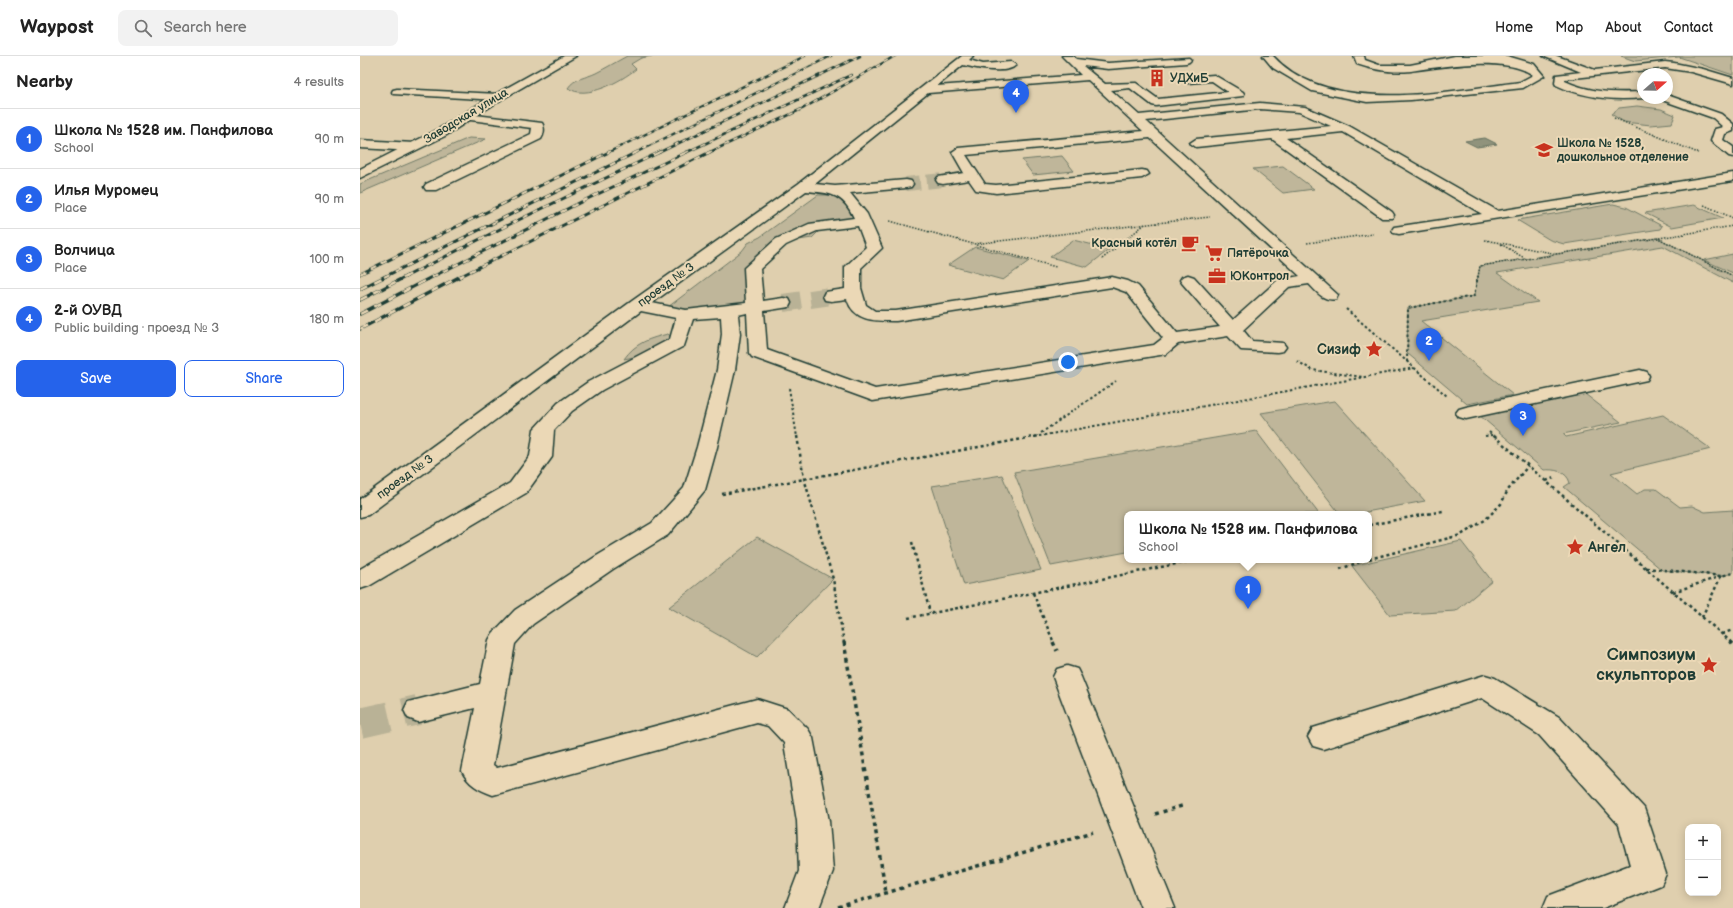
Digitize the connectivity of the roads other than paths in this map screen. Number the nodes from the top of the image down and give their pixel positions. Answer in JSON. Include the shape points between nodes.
{"nodes":[{"id":1,"x":571,"y":56,"type":"edge"},
{"id":2,"x":1268,"y":56,"type":"edge"},
{"id":3,"x":1359,"y":56,"type":"edge"},
{"id":4,"x":1544,"y":56,"type":"edge"},
{"id":5,"x":1548,"y":56,"type":"edge"},
{"id":6,"x":965,"y":59,"type":"edge"},
{"id":7,"x":1069,"y":59,"type":"edge"},
{"id":8,"x":1186,"y":60,"type":"dead end"},
{"id":9,"x":1508,"y":60,"type":"junction"},
{"id":10,"x":1011,"y":65,"type":"dead end"},
{"id":11,"x":1594,"y":73,"type":"junction"},
{"id":12,"x":1089,"y":77,"type":"junction"},
{"id":13,"x":1188,"y":80,"type":"dead end"},
{"id":14,"x":1733,"y":81,"type":"edge"},
{"id":15,"x":1102,"y":88,"type":"junction"},
{"id":16,"x":926,"y":90,"type":"junction"},
{"id":17,"x":397,"y":92,"type":"dead end"},
{"id":18,"x":1637,"y":95,"type":"edge"},
{"id":19,"x":498,"y":97,"type":"junction"},
{"id":20,"x":1673,"y":100,"type":"edge"},
{"id":21,"x":467,"y":117,"type":"junction"},
{"id":22,"x":1136,"y":119,"type":"junction"},
{"id":23,"x":1345,"y":128,"type":"junction"},
{"id":24,"x":1152,"y":134,"type":"junction"},
{"id":25,"x":1274,"y":135,"type":"junction"},
{"id":26,"x":1196,"y":143,"type":"dead end"},
{"id":27,"x":360,"y":144,"type":"edge"},
{"id":28,"x":414,"y":147,"type":"junction"},
{"id":29,"x":1733,"y":153,"type":"edge"},
{"id":30,"x":360,"y":174,"type":"edge"},
{"id":31,"x":1142,"y":174,"type":"dead end"},
{"id":32,"x":972,"y":176,"type":"junction"},
{"id":33,"x":1733,"y":177,"type":"edge"},
{"id":34,"x":943,"y":180,"type":"tunnel mouth"},
{"id":35,"x":906,"y":184,"type":"tunnel mouth"},
{"id":36,"x":803,"y":186,"type":"junction"},
{"id":37,"x":431,"y":187,"type":"dead end"},
{"id":38,"x":836,"y":190,"type":"junction"},
{"id":39,"x":1387,"y":214,"type":"dead end"},
{"id":40,"x":1496,"y":216,"type":"junction"},
{"id":41,"x":860,"y":217,"type":"junction"},
{"id":42,"x":1400,"y":230,"type":"road end"},
{"id":43,"x":1312,"y":279,"type":"junction"},
{"id":44,"x":1188,"y":280,"type":"dead end"},
{"id":45,"x":854,"y":293,"type":"junction"},
{"id":46,"x":1330,"y":295,"type":"road end"},
{"id":47,"x":831,"y":296,"type":"tunnel mouth"},
{"id":48,"x":783,"y":303,"type":"tunnel mouth"},
{"id":49,"x":638,"y":305,"type":"junction"},
{"id":50,"x":756,"y":307,"type":"junction"},
{"id":51,"x":729,"y":311,"type":"junction"},
{"id":52,"x":686,"y":315,"type":"junction"},
{"id":53,"x":1233,"y":330,"type":"junction"},
{"id":54,"x":1167,"y":344,"type":"junction"},
{"id":55,"x":1276,"y":347,"type":"road end"},
{"id":56,"x":1640,"y":376,"type":"dead end"},
{"id":57,"x":1466,"y":412,"type":"road end"},
{"id":58,"x":360,"y":510,"type":"edge"},
{"id":59,"x":360,"y":580,"type":"edge"},
{"id":60,"x":1067,"y":676,"type":"road end"},
{"id":61,"x":492,"y":693,"type":"junction"},
{"id":62,"x":418,"y":710,"type":"tunnel mouth"},
{"id":63,"x":1324,"y":737,"type":"dead end"},
{"id":64,"x":802,"y":908,"type":"edge"},
{"id":65,"x":1158,"y":908,"type":"edge"},
{"id":66,"x":1560,"y":908,"type":"edge"}],
"edges":[{"from":1,"to":19,"type":"street","name":"Заводская улица"},
{"from":2,"to":9,"type":"street","via":[[1277,66],[1316,88],[1367,99],[1411,98],[1523,85],[1539,76],[1530,66]]},
{"from":3,"to":9,"type":"street","via":[[1360,62],[1378,68],[1410,68],[1464,57]]},
{"from":4,"to":9,"type":"street"},
{"from":5,"to":11,"type":"street"},
{"from":6,"to":10,"type":"street","via":[[983,68]]},
{"from":6,"to":16,"type":"street","name":"проезд № 3"},
{"from":7,"to":8,"type":"street","via":[[1108,66]]},
{"from":7,"to":12,"type":"street"},
{"from":11,"to":14,"type":"street","via":[[1680,65]]},
{"from":11,"to":18,"type":"street","via":[[1560,77],[1560,83],[1598,96]]},
{"from":12,"to":15,"type":"street"},
{"from":12,"to":16,"type":"street"},
{"from":13,"to":15,"type":"street","via":[[1214,78],[1239,94],[1156,103],[1132,85]]},
{"from":15,"to":22,"type":"street"},
{"from":16,"to":36,"type":"street","name":"проезд № 3"},
{"from":17,"to":19,"type":"street"},
{"from":19,"to":21,"type":"street","name":"Заводская улица"},
{"from":20,"to":29,"type":"street","via":[[1717,116],[1731,128],[1719,132],[1717,142]]},
{"from":21,"to":28,"type":"street","name":"Заводская улица"},
{"from":21,"to":37,"type":"street","via":[[538,125],[537,136]]},
{"from":22,"to":23,"type":"street","via":[[1260,106],[1301,109]]},
{"from":22,"to":24,"type":"street"},
{"from":23,"to":25,"type":"street"},
{"from":23,"to":40,"type":"street"},
{"from":24,"to":32,"type":"street","via":[[958,152]]},
{"from":24,"to":43,"type":"street"},
{"from":25,"to":26,"type":"street"},
{"from":25,"to":39,"type":"street"},
{"from":27,"to":28,"type":"street"},
{"from":28,"to":30,"type":"street","name":"Заводская улица"},
{"from":31,"to":32,"type":"street","via":[[996,189],[981,187]]},
{"from":32,"to":34,"type":"street"},
{"from":33,"to":40,"type":"street"},
{"from":35,"to":38,"type":"street"},
{"from":36,"to":38,"type":"street"},
{"from":36,"to":49,"type":"street","name":"проезд № 3"},
{"from":38,"to":41,"type":"street","via":[[850,200]]},
{"from":40,"to":42,"type":"street"},
{"from":41,"to":45,"type":"street","via":[[874,248],[852,266],[851,284]]},
{"from":41,"to":50,"type":"street","via":[[814,227],[781,242],[752,268]]},
{"from":43,"to":46,"type":"street"},
{"from":43,"to":53,"type":"street","via":[[1284,283]]},
{"from":44,"to":53,"type":"street"},
{"from":45,"to":47,"type":"street"},
{"from":45,"to":54,"type":"street","via":[[859,307],[870,315],[896,316],[1112,282],[1132,289]]},
{"from":48,"to":50,"type":"street"},
{"from":49,"to":52,"type":"street"},
{"from":49,"to":58,"type":"street","name":"проезд № 3"},
{"from":50,"to":51,"type":"street"},
{"from":50,"to":54,"type":"street","via":[[758,353],[873,395]]},
{"from":51,"to":52,"type":"street"},
{"from":51,"to":61,"type":"street","via":[[731,334],[726,370],[694,490],[660,529],[524,617],[502,640]]},
{"from":52,"to":59,"type":"street","via":[[678,342],[595,386],[565,407],[544,429],[541,458],[518,488]]},
{"from":53,"to":54,"type":"street"},
{"from":53,"to":55,"type":"street","via":[[1247,346]]},
{"from":56,"to":57,"type":"street"},
{"from":60,"to":65,"type":"street"},
{"from":61,"to":62,"type":"street"},
{"from":61,"to":64,"type":"street","via":[[477,771],[493,782],[757,711],[778,718],[798,738],[813,821],[816,871]]},
{"from":63,"to":66,"type":"street","via":[[1485,686],[1549,726],[1634,818],[1649,874]]}]}
